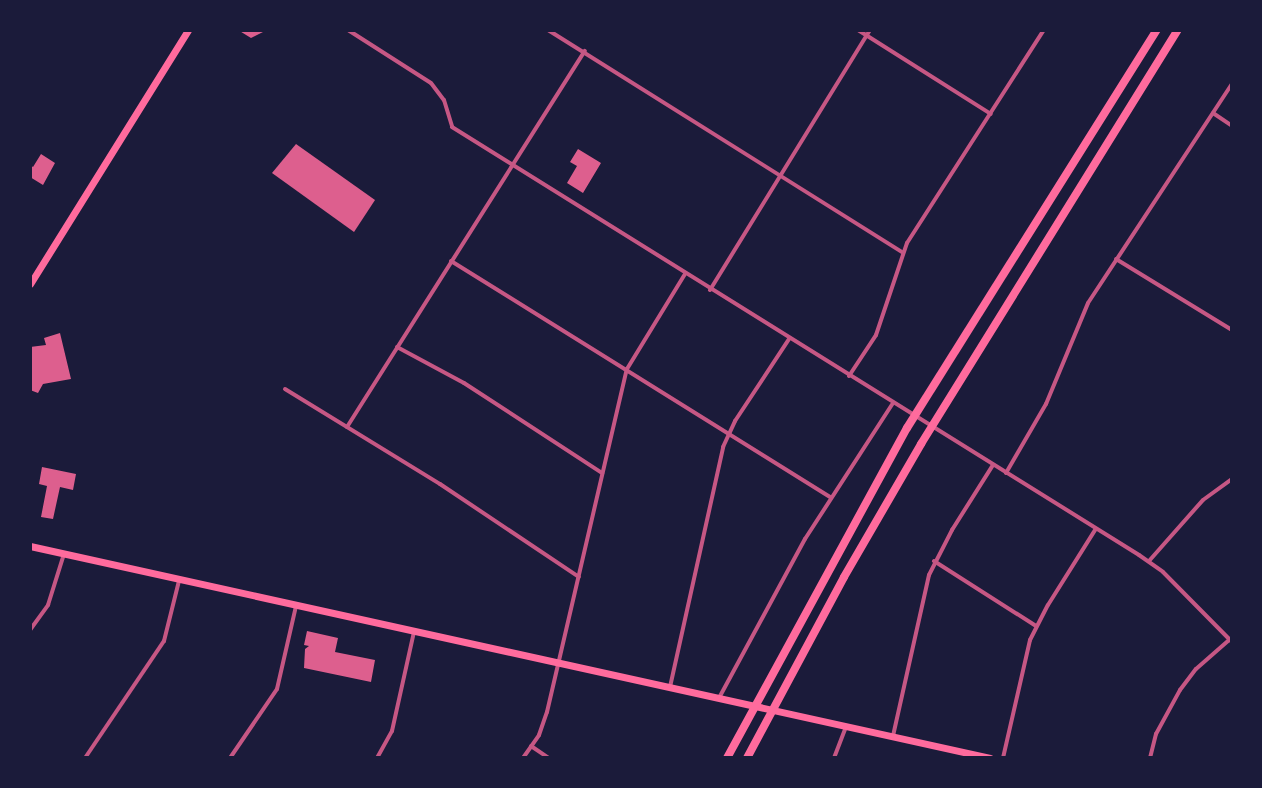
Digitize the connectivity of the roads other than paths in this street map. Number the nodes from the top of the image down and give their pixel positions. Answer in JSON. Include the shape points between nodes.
{"nodes":[{"id":1,"x":188,"y":30,"type":"edge"},
{"id":2,"x":348,"y":30,"type":"edge"},
{"id":3,"x":548,"y":30,"type":"edge"},
{"id":4,"x":858,"y":30,"type":"edge"},
{"id":5,"x":1044,"y":30,"type":"edge"},
{"id":6,"x":1157,"y":30,"type":"edge"},
{"id":7,"x":1178,"y":30,"type":"edge"},
{"id":8,"x":868,"y":33,"type":"edge"},
{"id":9,"x":585,"y":51,"type":"junction"},
{"id":10,"x":1232,"y":84,"type":"edge"},
{"id":11,"x":1213,"y":113,"type":"junction"},
{"id":12,"x":991,"y":114,"type":"junction"},
{"id":13,"x":1232,"y":126,"type":"edge"},
{"id":14,"x":511,"y":164,"type":"junction"},
{"id":15,"x":781,"y":177,"type":"junction"},
{"id":16,"x":902,"y":252,"type":"junction"},
{"id":17,"x":1116,"y":259,"type":"junction"},
{"id":18,"x":451,"y":261,"type":"junction"},
{"id":19,"x":685,"y":274,"type":"junction"},
{"id":20,"x":30,"y":284,"type":"edge"},
{"id":21,"x":710,"y":290,"type":"junction"},
{"id":22,"x":1232,"y":330,"type":"edge"},
{"id":23,"x":789,"y":339,"type":"junction"},
{"id":24,"x":397,"y":347,"type":"junction"},
{"id":25,"x":627,"y":369,"type":"junction"},
{"id":26,"x":849,"y":376,"type":"junction"},
{"id":27,"x":285,"y":389,"type":"dead end"},
{"id":28,"x":893,"y":403,"type":"junction"},
{"id":29,"x":347,"y":427,"type":"junction"},
{"id":30,"x":729,"y":434,"type":"junction"},
{"id":31,"x":993,"y":465,"type":"junction"},
{"id":32,"x":602,"y":473,"type":"junction"},
{"id":33,"x":1006,"y":473,"type":"junction"},
{"id":34,"x":1232,"y":479,"type":"edge"},
{"id":35,"x":830,"y":497,"type":"junction"},
{"id":36,"x":1096,"y":529,"type":"junction"},
{"id":37,"x":30,"y":546,"type":"edge"},
{"id":38,"x":64,"y":554,"type":"junction"},
{"id":39,"x":934,"y":561,"type":"junction"},
{"id":40,"x":1149,"y":561,"type":"junction"},
{"id":41,"x":579,"y":577,"type":"junction"},
{"id":42,"x":179,"y":578,"type":"junction"},
{"id":43,"x":297,"y":604,"type":"junction"},
{"id":44,"x":1036,"y":626,"type":"junction"},
{"id":45,"x":30,"y":630,"type":"edge"},
{"id":46,"x":415,"y":630,"type":"junction"},
{"id":47,"x":1230,"y":641,"type":"edge"},
{"id":48,"x":560,"y":662,"type":"junction"},
{"id":49,"x":670,"y":687,"type":"junction"},
{"id":50,"x":718,"y":700,"type":"junction"},
{"id":51,"x":846,"y":726,"type":"junction"},
{"id":52,"x":893,"y":736,"type":"junction"},
{"id":53,"x":531,"y":746,"type":"junction"},
{"id":54,"x":85,"y":758,"type":"edge"},
{"id":55,"x":230,"y":758,"type":"edge"},
{"id":56,"x":377,"y":758,"type":"edge"},
{"id":57,"x":523,"y":758,"type":"edge"},
{"id":58,"x":549,"y":758,"type":"edge"},
{"id":59,"x":727,"y":758,"type":"edge"},
{"id":60,"x":747,"y":758,"type":"edge"},
{"id":61,"x":834,"y":758,"type":"edge"},
{"id":62,"x":990,"y":758,"type":"edge"},
{"id":63,"x":1003,"y":758,"type":"edge"},
{"id":64,"x":1150,"y":758,"type":"edge"}],
"edges":[{"from":1,"to":20,"type":"main road"},
{"from":2,"to":14,"type":"street","via":[[431,83],[444,100],[451,126]]},
{"from":3,"to":9,"type":"street"},
{"from":4,"to":8,"type":"street"},
{"from":5,"to":12,"type":"street"},
{"from":6,"to":59,"type":"highway","via":[[907,428]]},
{"from":7,"to":60,"type":"highway","via":[[921,444]]},
{"from":8,"to":12,"type":"street"},
{"from":8,"to":15,"type":"street"},
{"from":9,"to":14,"type":"street"},
{"from":9,"to":15,"type":"street"},
{"from":10,"to":11,"type":"street"},
{"from":11,"to":13,"type":"street"},
{"from":11,"to":17,"type":"street"},
{"from":12,"to":16,"type":"street"},
{"from":14,"to":18,"type":"street"},
{"from":14,"to":19,"type":"street"},
{"from":15,"to":16,"type":"street"},
{"from":15,"to":21,"type":"street"},
{"from":16,"to":26,"type":"street","via":[[876,335]]},
{"from":17,"to":22,"type":"street"},
{"from":17,"to":33,"type":"street","via":[[1088,303],[1046,404]]},
{"from":18,"to":24,"type":"street"},
{"from":18,"to":25,"type":"street"},
{"from":19,"to":21,"type":"street"},
{"from":19,"to":25,"type":"street"},
{"from":21,"to":23,"type":"street"},
{"from":23,"to":26,"type":"street"},
{"from":23,"to":30,"type":"street"},
{"from":24,"to":29,"type":"street"},
{"from":24,"to":32,"type":"street","via":[[464,383]]},
{"from":25,"to":30,"type":"street"},
{"from":25,"to":32,"type":"street"},
{"from":26,"to":28,"type":"street"},
{"from":27,"to":29,"type":"street"},
{"from":28,"to":31,"type":"street"},
{"from":28,"to":35,"type":"street"},
{"from":29,"to":41,"type":"street"},
{"from":30,"to":35,"type":"street"},
{"from":30,"to":49,"type":"street"},
{"from":31,"to":33,"type":"street"},
{"from":31,"to":39,"type":"street"},
{"from":32,"to":41,"type":"street"},
{"from":33,"to":36,"type":"street"},
{"from":34,"to":40,"type":"street","via":[[1203,500]]},
{"from":35,"to":50,"type":"street"},
{"from":36,"to":40,"type":"street"},
{"from":36,"to":44,"type":"street"},
{"from":37,"to":38,"type":"main road"},
{"from":38,"to":42,"type":"main road"},
{"from":38,"to":45,"type":"street","via":[[48,605]]},
{"from":39,"to":44,"type":"street"},
{"from":39,"to":52,"type":"street"},
{"from":40,"to":47,"type":"street"},
{"from":41,"to":48,"type":"street"},
{"from":42,"to":43,"type":"main road"},
{"from":42,"to":54,"type":"street","via":[[164,641]]},
{"from":43,"to":46,"type":"main road"},
{"from":43,"to":55,"type":"street","via":[[277,689]]},
{"from":44,"to":63,"type":"street"},
{"from":46,"to":48,"type":"main road"},
{"from":46,"to":56,"type":"street","via":[[392,731]]},
{"from":47,"to":64,"type":"street","via":[[1180,690],[1156,734]]},
{"from":48,"to":49,"type":"main road"},
{"from":48,"to":53,"type":"street","via":[[544,724]]},
{"from":49,"to":50,"type":"main road"},
{"from":50,"to":51,"type":"main road"},
{"from":51,"to":52,"type":"main road"},
{"from":51,"to":61,"type":"street"},
{"from":52,"to":62,"type":"main road"},
{"from":53,"to":57,"type":"street"},
{"from":53,"to":58,"type":"street"}]}
